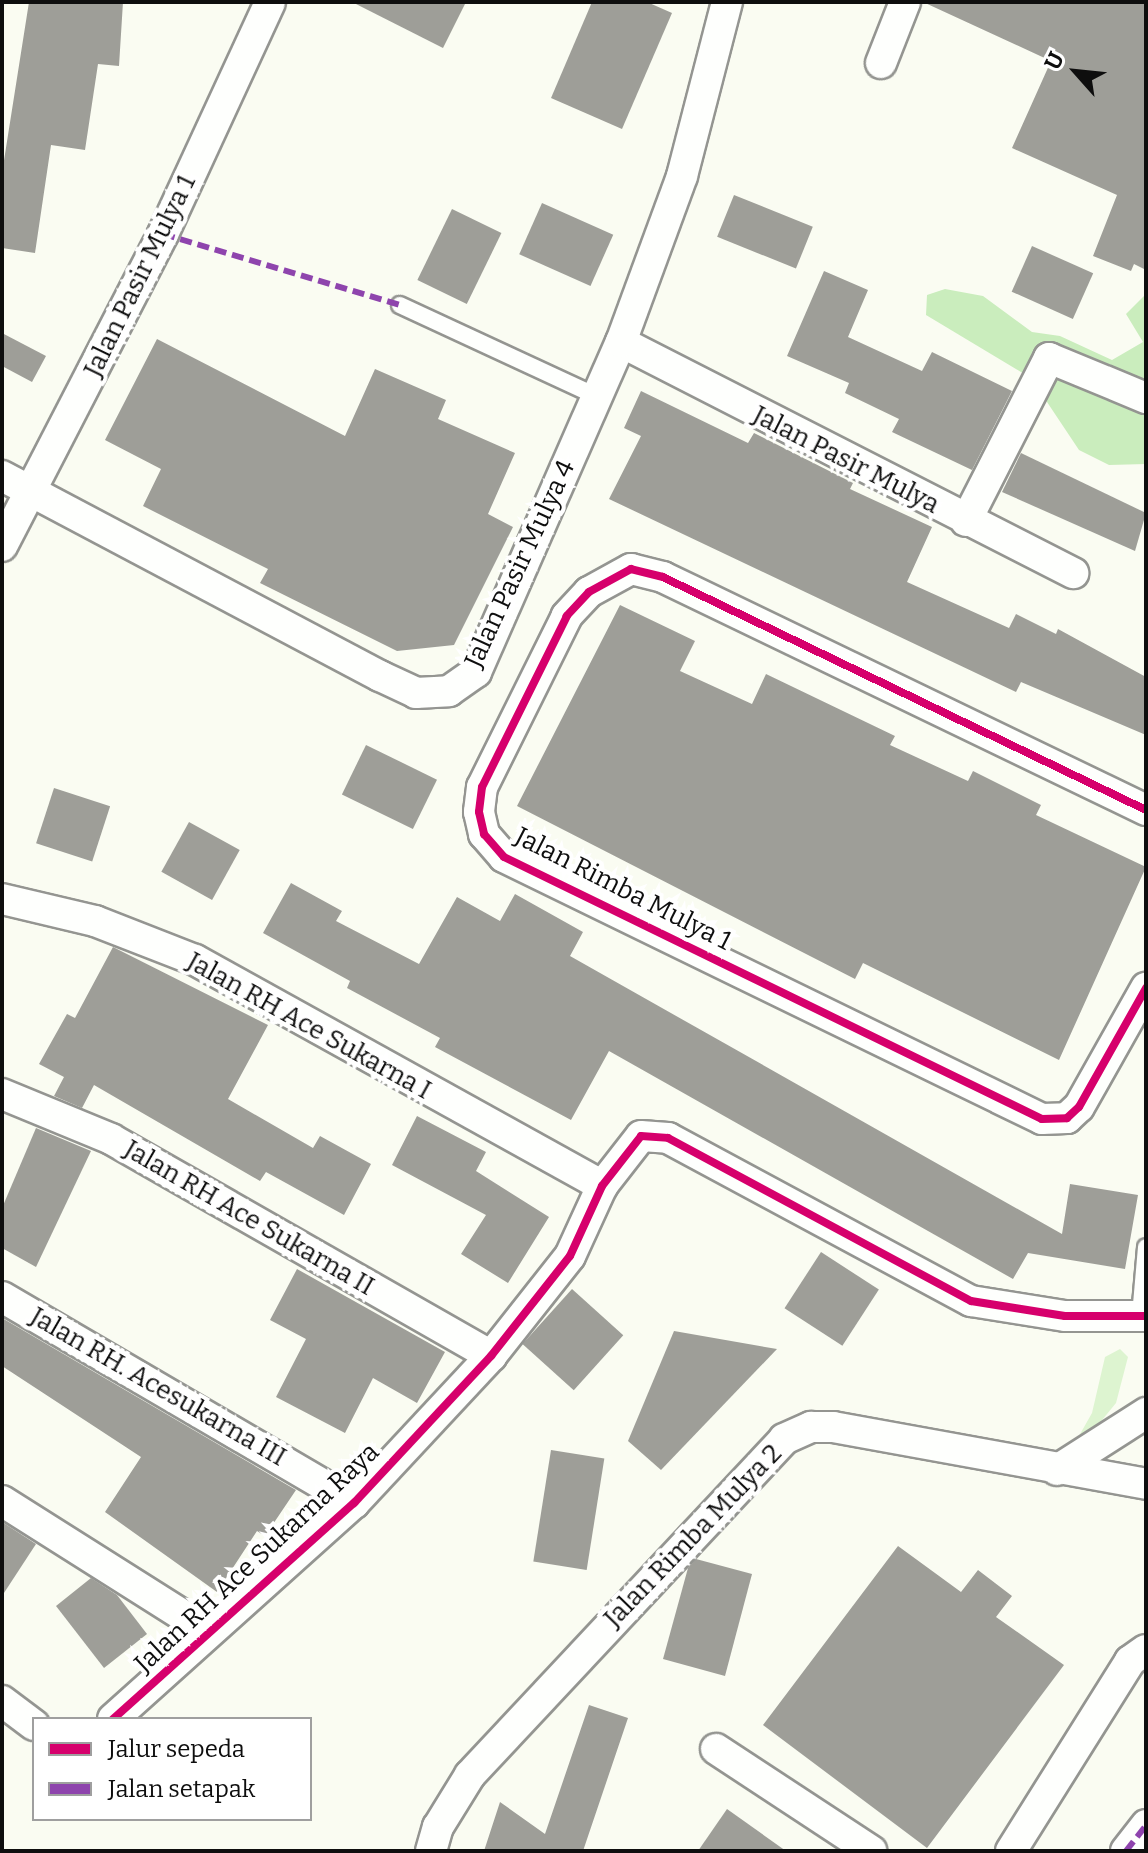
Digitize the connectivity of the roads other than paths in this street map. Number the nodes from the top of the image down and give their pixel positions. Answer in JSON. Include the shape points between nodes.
{"nodes":[{"id":1,"x":270,"y":2,"type":"edge"},
{"id":2,"x":727,"y":2,"type":"edge"},
{"id":3,"x":905,"y":2,"type":"edge"},
{"id":4,"x":881,"y":63,"type":"dead end"},
{"id":5,"x":400,"y":305,"type":"dead end"},
{"id":6,"x":621,"y":342,"type":"junction"},
{"id":7,"x":596,"y":396,"type":"junction"},
{"id":8,"x":1146,"y":398,"type":"edge"},
{"id":9,"x":2,"y":476,"type":"edge"},
{"id":10,"x":31,"y":492,"type":"junction"},
{"id":11,"x":966,"y":521,"type":"junction"},
{"id":12,"x":2,"y":546,"type":"edge"},
{"id":13,"x":1073,"y":573,"type":"dead end"},
{"id":14,"x":1146,"y":810,"type":"edge"},
{"id":15,"x":2,"y":899,"type":"edge"},
{"id":16,"x":1146,"y":988,"type":"edge"},
{"id":17,"x":2,"y":1094,"type":"edge"},
{"id":18,"x":602,"y":1186,"type":"junction"},
{"id":19,"x":1146,"y":1247,"type":"edge"},
{"id":20,"x":2,"y":1297,"type":"edge"},
{"id":21,"x":1143,"y":1316,"type":"edge"},
{"id":22,"x":491,"y":1356,"type":"junction"},
{"id":23,"x":1146,"y":1413,"type":"edge"},
{"id":24,"x":1057,"y":1470,"type":"junction"},
{"id":25,"x":1146,"y":1484,"type":"edge"},
{"id":26,"x":2,"y":1501,"type":"edge"},
{"id":27,"x":354,"y":1503,"type":"junction"},
{"id":28,"x":206,"y":1630,"type":"junction"},
{"id":29,"x":1146,"y":1650,"type":"edge"},
{"id":30,"x":2,"y":1701,"type":"edge"},
{"id":31,"x":115,"y":1717,"type":"edge"},
{"id":32,"x":32,"y":1724,"type":"edge"},
{"id":33,"x":716,"y":1749,"type":"dead end"},
{"id":34,"x":1146,"y":1825,"type":"edge"},
{"id":35,"x":431,"y":1851,"type":"edge"},
{"id":36,"x":871,"y":1851,"type":"edge"},
{"id":37,"x":1011,"y":1851,"type":"edge"},
{"id":38,"x":1126,"y":1851,"type":"edge"}],
"edges":[{"from":1,"to":10,"type":"street","name":"Jalan Pasir Mulya 1","via":[[163,234]]},
{"from":2,"to":6,"type":"street","name":"Jalan Pasir Mulya 4","via":[[682,176]]},
{"from":3,"to":4,"type":"street"},
{"from":5,"to":7,"type":"lane"},
{"from":6,"to":7,"type":"street","name":"Jalan Pasir Mulya 4"},
{"from":6,"to":11,"type":"street","name":"Jalan Pasir Mulya"},
{"from":7,"to":10,"type":"street","name":"Jalan Pasir Mulya 4","via":[[476,672],[449,691],[416,693],[380,676]]},
{"from":8,"to":11,"type":"street","via":[[1049,358]]},
{"from":9,"to":10,"type":"street","name":"Jalan Pasir Mulya 4"},
{"from":10,"to":12,"type":"street","name":"Jalan Pasir Mulya 1"},
{"from":11,"to":13,"type":"street","name":"Jalan Pasir Mulya"},
{"from":14,"to":16,"type":"street","name":"Jalan Rimba Mulya 1","via":[[663,577],[631,569],[589,592],[567,616],[482,787],[479,812],[484,834],[504,857],[1042,1119],[1067,1118],[1079,1107]]},
{"from":15,"to":18,"type":"street","name":"Jalan RH Ace Sukarna I","via":[[95,921],[195,960]]},
{"from":17,"to":22,"type":"street","name":"Jalan RH Ace Sukarna II","via":[[111,1139]]},
{"from":18,"to":21,"type":"street","name":"Jalan RH Ace Sukarna Raya","via":[[630,1143],[656,1134],[971,1301],[1065,1316]]},
{"from":18,"to":22,"type":"street","name":"Jalan RH Ace Sukarna Raya","via":[[570,1256]]},
{"from":19,"to":21,"type":"lane"},
{"from":20,"to":27,"type":"street","name":"Jalan RH. Acesukarna III"},
{"from":22,"to":27,"type":"street","name":"Jalan RH Ace Sukarna Raya"},
{"from":23,"to":24,"type":"street"},
{"from":24,"to":25,"type":"street","name":"Jalan Rimba Mulya 2"},
{"from":24,"to":35,"type":"street","name":"Jalan Rimba Mulya 2","via":[[833,1427],[811,1427],[784,1439],[470,1775],[438,1827]]},
{"from":26,"to":28,"type":"street"},
{"from":27,"to":28,"type":"street","name":"Jalan RH Ace Sukarna Raya"},
{"from":28,"to":31,"type":"street","name":"Jalan RH Ace Sukarna Raya"},
{"from":29,"to":37,"type":"street","via":[[1130,1661]]},
{"from":30,"to":32,"type":"street"},
{"from":33,"to":36,"type":"street"},
{"from":34,"to":38,"type":"street"}]}
